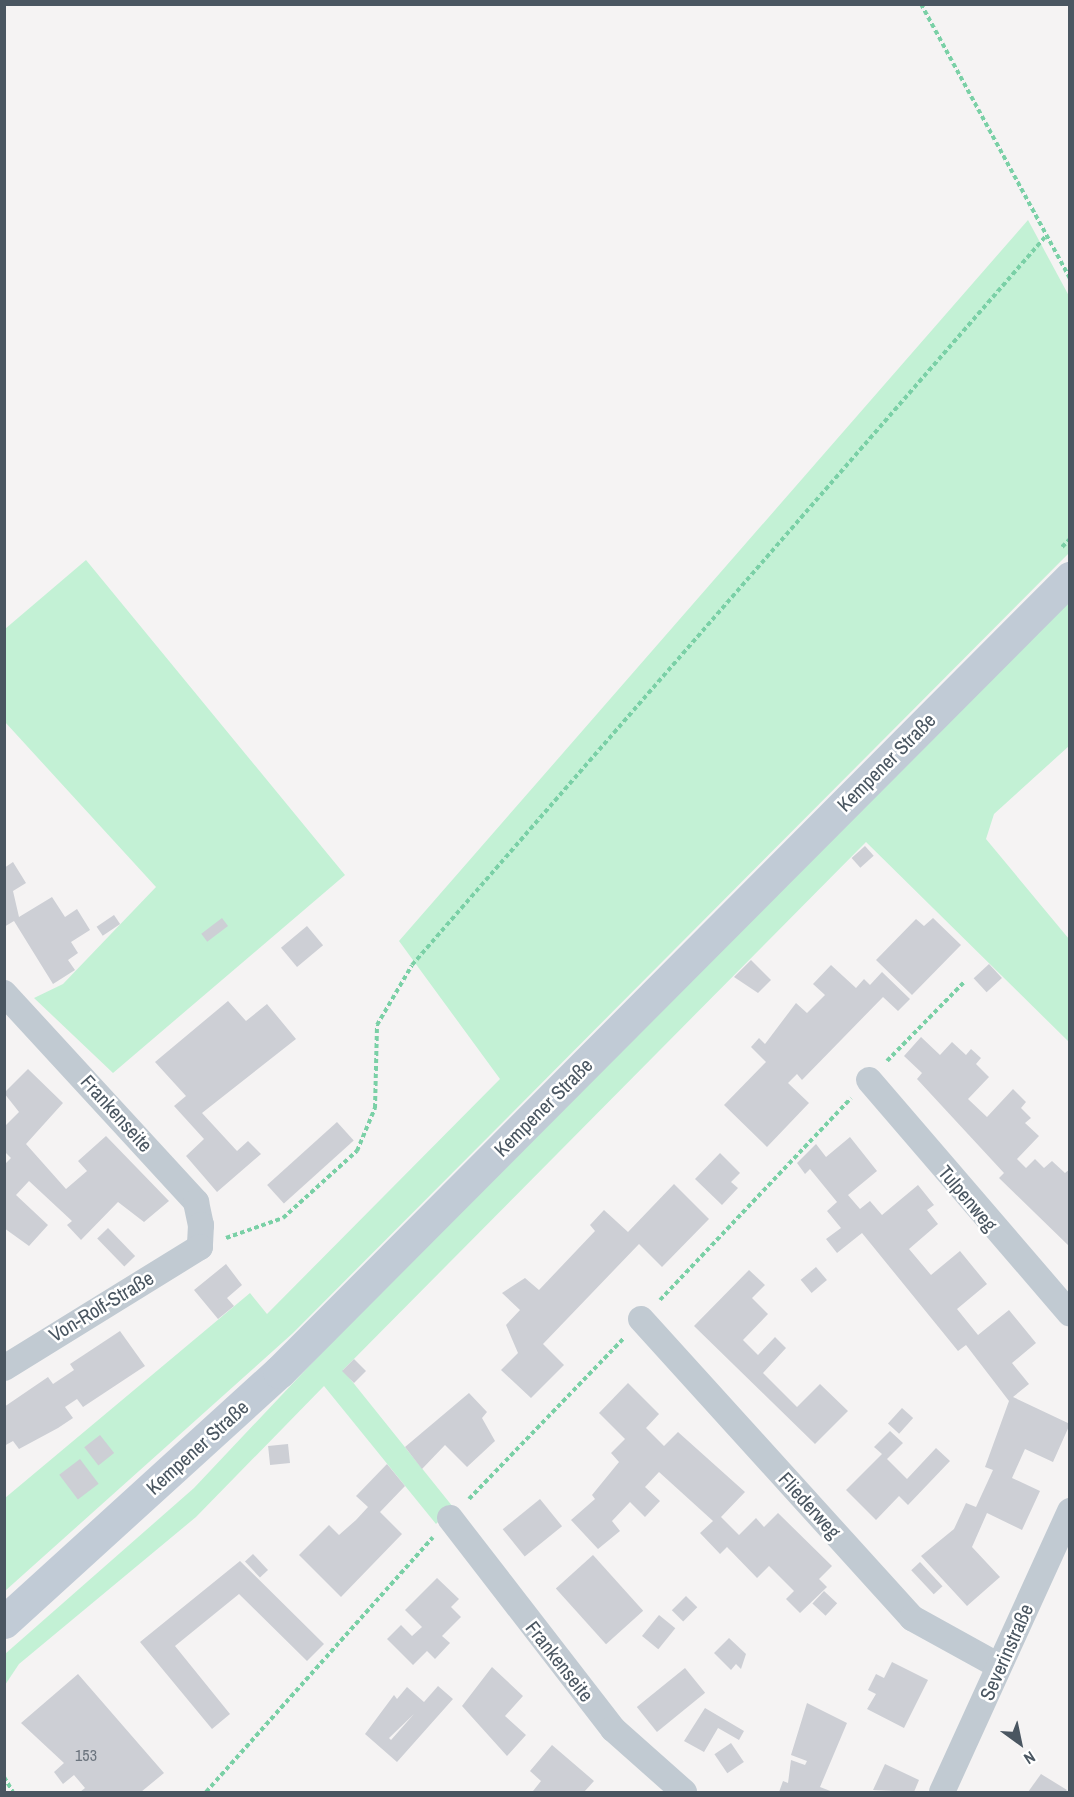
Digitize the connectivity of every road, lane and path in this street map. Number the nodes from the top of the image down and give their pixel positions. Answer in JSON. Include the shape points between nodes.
{"nodes":[{"id":1,"x":921,"y":4,"type":"edge"},
{"id":2,"x":1046,"y":236,"type":"junction"},
{"id":3,"x":1070,"y":278,"type":"edge"},
{"id":4,"x":1070,"y":578,"type":"edge"},
{"id":5,"x":964,"y":982,"type":"dead end"},
{"id":6,"x":4,"y":993,"type":"edge"},
{"id":7,"x":869,"y":1080,"type":"junction"},
{"id":8,"x":200,"y":1247,"type":"junction"},
{"id":9,"x":1070,"y":1314,"type":"edge"},
{"id":10,"x":641,"y":1319,"type":"junction"},
{"id":11,"x":4,"y":1368,"type":"edge"},
{"id":12,"x":1070,"y":1510,"type":"edge"},
{"id":13,"x":450,"y":1518,"type":"junction"},
{"id":14,"x":4,"y":1622,"type":"edge"},
{"id":15,"x":999,"y":1666,"type":"junction"},
{"id":16,"x":4,"y":1777,"type":"edge"},
{"id":17,"x":13,"y":1792,"type":"edge"},
{"id":18,"x":207,"y":1792,"type":"edge"},
{"id":19,"x":684,"y":1792,"type":"edge"},
{"id":20,"x":942,"y":1792,"type":"edge"}],
"edges":[{"from":1,"to":2,"type":"path"},
{"from":2,"to":3,"type":"path"},
{"from":2,"to":8,"type":"path","via":[[412,965],[377,1025],[375,1108],[357,1151],[283,1218]]},
{"from":4,"to":14,"type":"main road","name":"Kempener Straße","via":[[279,1372]]},
{"from":5,"to":7,"type":"path"},
{"from":6,"to":8,"type":"street","name":"Frankenseite","via":[[196,1202]]},
{"from":7,"to":9,"type":"street","name":"Tulpenweg"},
{"from":7,"to":10,"type":"path"},
{"from":8,"to":11,"type":"street","name":"Von-Rolf-Straße"},
{"from":10,"to":13,"type":"path"},
{"from":10,"to":15,"type":"street","name":"Fliederweg","via":[[912,1618]]},
{"from":12,"to":15,"type":"street","name":"Severinstraße"},
{"from":13,"to":18,"type":"path"},
{"from":13,"to":19,"type":"street","name":"Frankenseite","via":[[613,1729]]},
{"from":15,"to":20,"type":"street","name":"Severinstraße"},
{"from":16,"to":17,"type":"path"}]}
